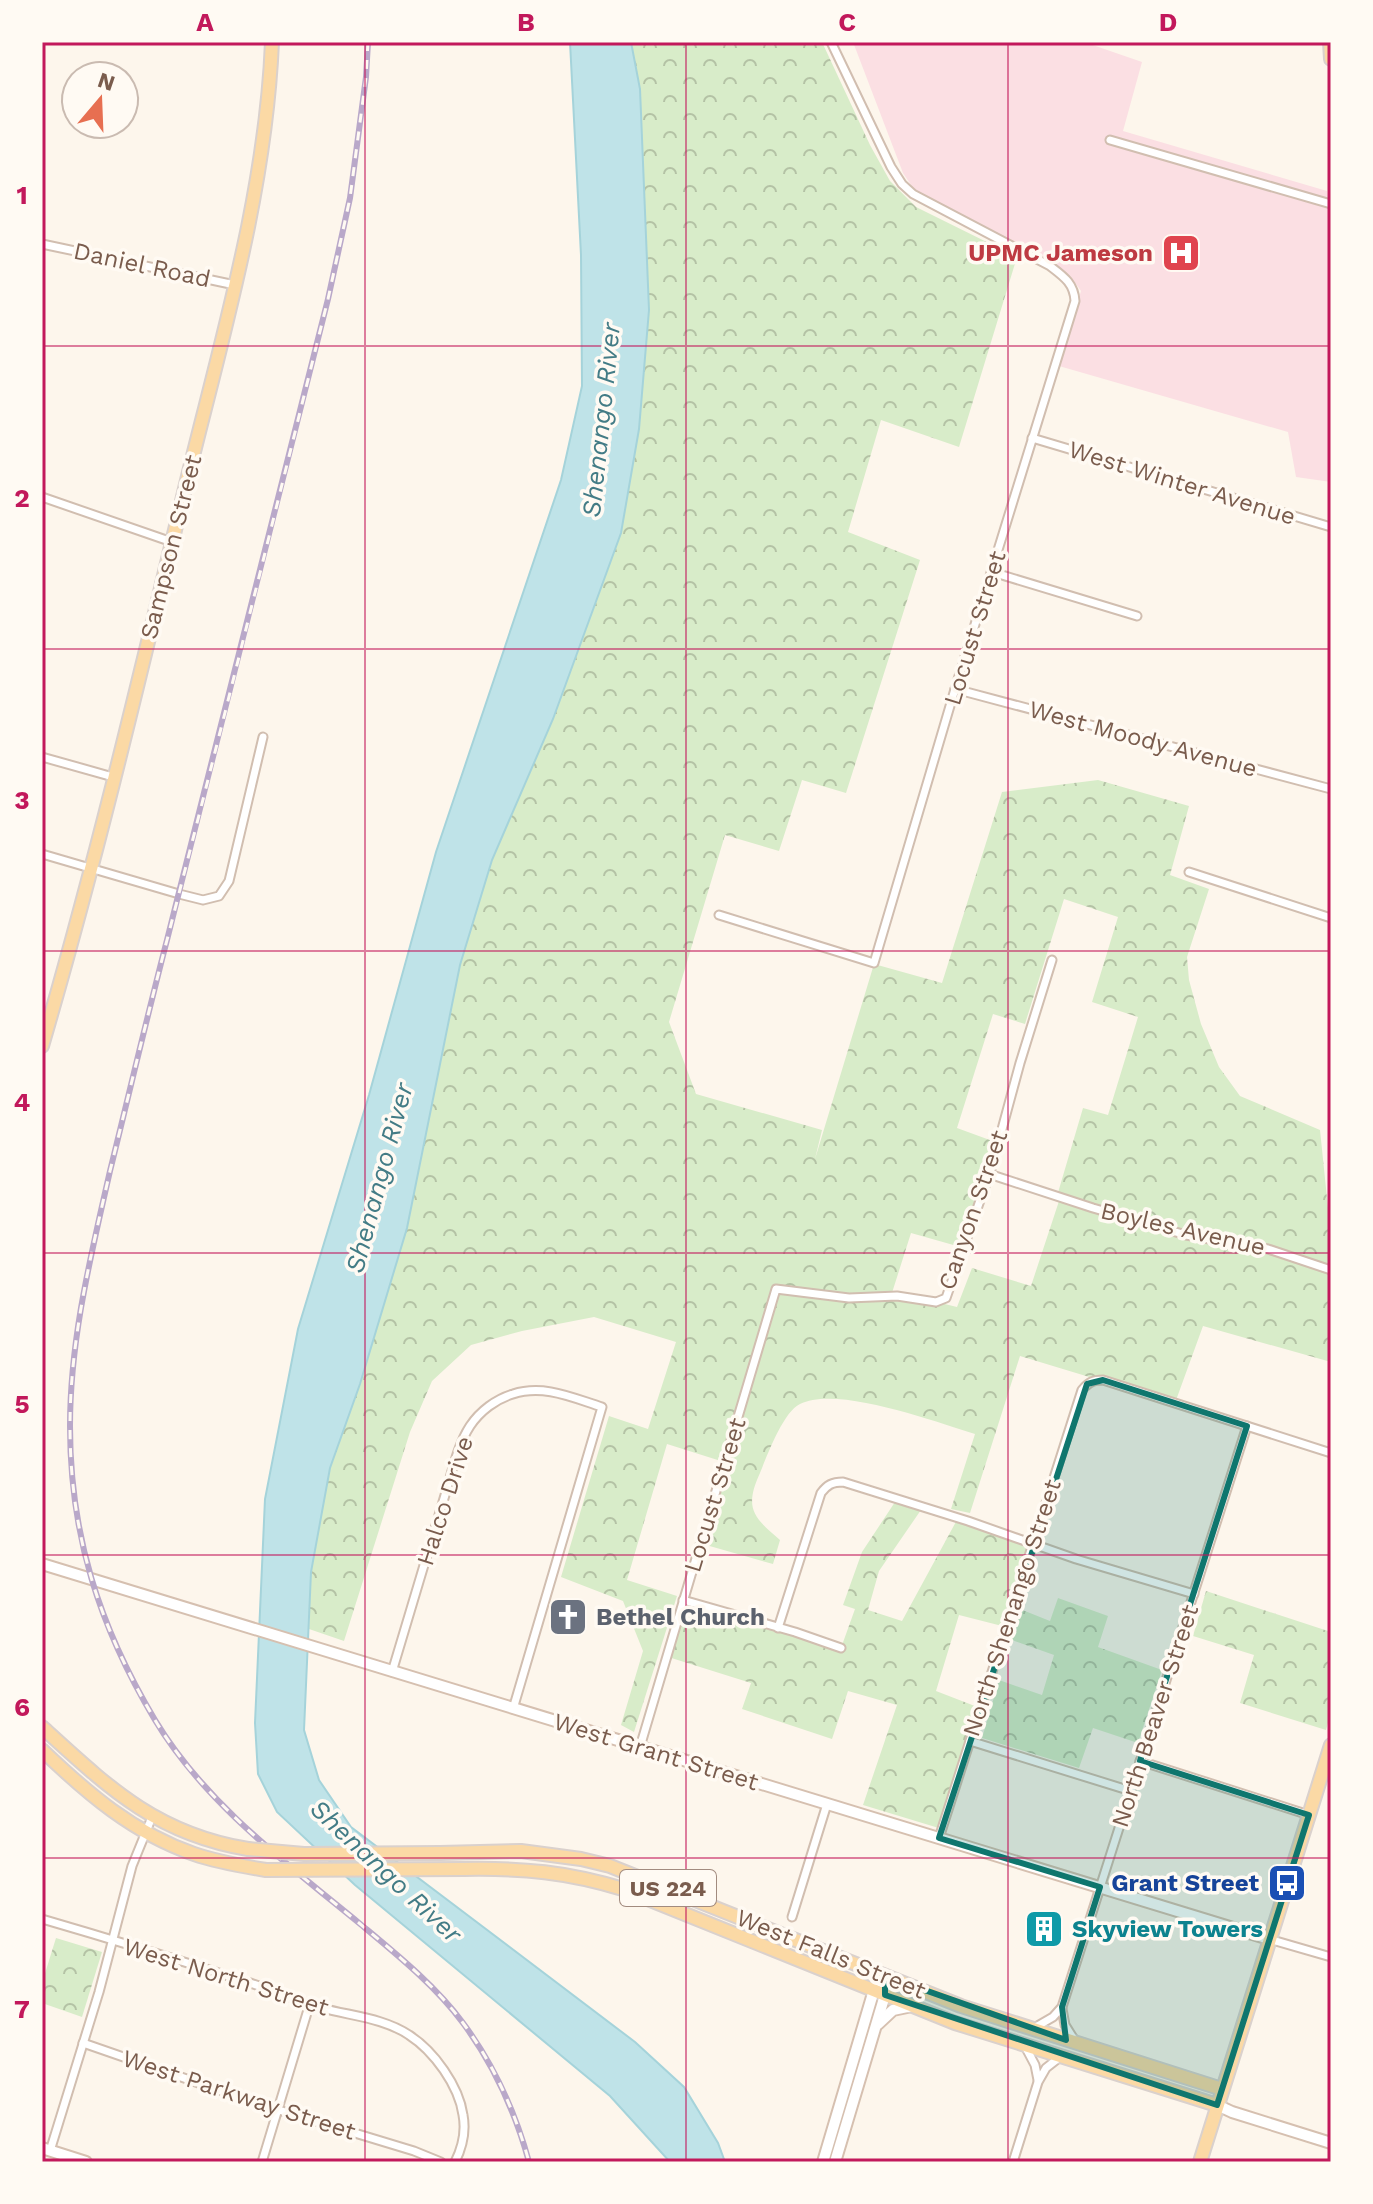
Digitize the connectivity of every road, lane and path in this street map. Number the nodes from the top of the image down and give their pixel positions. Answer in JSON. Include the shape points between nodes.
{"nodes":[{"id":1,"x":272,"y":42,"type":"edge"},
{"id":2,"x":831,"y":42,"type":"edge"},
{"id":3,"x":1330,"y":42,"type":"edge"},
{"id":4,"x":1331,"y":59,"type":"edge"},
{"id":5,"x":1110,"y":140,"type":"dead end"},
{"id":6,"x":1331,"y":204,"type":"edge"},
{"id":7,"x":46,"y":245,"type":"edge"},
{"id":8,"x":235,"y":285,"type":"junction"},
{"id":9,"x":1032,"y":438,"type":"junction"},
{"id":10,"x":42,"y":497,"type":"edge"},
{"id":11,"x":1331,"y":527,"type":"edge"},
{"id":12,"x":172,"y":542,"type":"junction"},
{"id":13,"x":992,"y":572,"type":"junction"},
{"id":14,"x":1137,"y":616,"type":"dead end"},
{"id":15,"x":955,"y":689,"type":"junction"},
{"id":16,"x":263,"y":737,"type":"dead end"},
{"id":17,"x":42,"y":757,"type":"edge"},
{"id":18,"x":113,"y":777,"type":"junction"},
{"id":19,"x":1331,"y":789,"type":"edge"},
{"id":20,"x":42,"y":854,"type":"edge"},
{"id":21,"x":90,"y":869,"type":"junction"},
{"id":22,"x":1189,"y":872,"type":"dead end"},
{"id":23,"x":719,"y":915,"type":"dead end"},
{"id":24,"x":1331,"y":918,"type":"edge"},
{"id":25,"x":1052,"y":960,"type":"dead end"},
{"id":26,"x":42,"y":1046,"type":"edge"},
{"id":27,"x":989,"y":1174,"type":"junction"},
{"id":28,"x":1331,"y":1270,"type":"edge"},
{"id":29,"x":776,"y":1289,"type":"joint"},
{"id":30,"x":1247,"y":1426,"type":"junction"},
{"id":31,"x":1331,"y":1453,"type":"edge"},
{"id":32,"x":1033,"y":1544,"type":"junction"},
{"id":33,"x":42,"y":1564,"type":"edge"},
{"id":34,"x":1194,"y":1594,"type":"junction"},
{"id":35,"x":683,"y":1600,"type":"junction"},
{"id":36,"x":778,"y":1628,"type":"junction"},
{"id":37,"x":841,"y":1648,"type":"dead end"},
{"id":38,"x":392,"y":1672,"type":"junction"},
{"id":39,"x":513,"y":1709,"type":"junction"},
{"id":40,"x":42,"y":1727,"type":"edge"},
{"id":41,"x":970,"y":1741,"type":"junction"},
{"id":42,"x":1331,"y":1745,"type":"edge"},
{"id":43,"x":640,"y":1747,"type":"junction"},
{"id":44,"x":42,"y":1750,"type":"edge"},
{"id":45,"x":1140,"y":1761,"type":"junction"},
{"id":46,"x":1131,"y":1791,"type":"junction"},
{"id":47,"x":827,"y":1804,"type":"junction"},
{"id":48,"x":1309,"y":1815,"type":"junction"},
{"id":49,"x":152,"y":1817,"type":"junction"},
{"id":50,"x":144,"y":1832,"type":"junction"},
{"id":51,"x":939,"y":1838,"type":"junction"},
{"id":52,"x":1100,"y":1887,"type":"junction"},
{"id":53,"x":792,"y":1917,"type":"dead end"},
{"id":54,"x":42,"y":1919,"type":"edge"},
{"id":55,"x":1269,"y":1939,"type":"junction"},
{"id":56,"x":113,"y":1942,"type":"junction"},
{"id":57,"x":1331,"y":1957,"type":"edge"},
{"id":58,"x":885,"y":1976,"type":"junction"},
{"id":59,"x":880,"y":1993,"type":"junction"},
{"id":60,"x":310,"y":2003,"type":"junction"},
{"id":61,"x":914,"y":2006,"type":"junction"},
{"id":62,"x":1062,"y":2007,"type":"junction"},
{"id":63,"x":876,"y":2025,"type":"junction"},
{"id":64,"x":1032,"y":2029,"type":"junction"},
{"id":65,"x":83,"y":2043,"type":"junction"},
{"id":66,"x":1078,"y":2043,"type":"junction"},
{"id":67,"x":1024,"y":2045,"type":"junction"},
{"id":68,"x":1061,"y":2057,"type":"junction"},
{"id":69,"x":1038,"y":2082,"type":"junction"},
{"id":70,"x":1222,"y":2089,"type":"junction"},
{"id":71,"x":1217,"y":2105,"type":"junction"},
{"id":72,"x":278,"y":2110,"type":"junction"},
{"id":73,"x":1331,"y":2143,"type":"edge"},
{"id":74,"x":46,"y":2149,"type":"edge"},
{"id":75,"x":86,"y":2162,"type":"edge"},
{"id":76,"x":262,"y":2162,"type":"edge"},
{"id":77,"x":441,"y":2162,"type":"edge"},
{"id":78,"x":455,"y":2162,"type":"edge"},
{"id":79,"x":823,"y":2162,"type":"edge"},
{"id":80,"x":835,"y":2162,"type":"edge"},
{"id":81,"x":1013,"y":2162,"type":"edge"},
{"id":82,"x":1200,"y":2162,"type":"edge"}],
"edges":[{"from":1,"to":8,"type":"main road","name":"Sampson Street","via":[[259,162]]},
{"from":2,"to":9,"type":"street","name":"Locust Street","via":[[902,184],[926,202],[1050,266],[1074,292]]},
{"from":3,"to":4,"type":"main road"},
{"from":5,"to":6,"type":"street"},
{"from":7,"to":8,"type":"street","name":"Daniel Road"},
{"from":8,"to":12,"type":"main road","name":"Sampson Street"},
{"from":9,"to":11,"type":"street","name":"West Winter Avenue"},
{"from":9,"to":13,"type":"street","name":"Locust Street"},
{"from":10,"to":12,"type":"street"},
{"from":12,"to":18,"type":"main road","name":"Sampson Street"},
{"from":13,"to":14,"type":"street"},
{"from":13,"to":15,"type":"street","name":"Locust Street"},
{"from":15,"to":19,"type":"street","name":"West Moody Avenue"},
{"from":15,"to":23,"type":"street","name":"Locust Street","via":[[874,963]]},
{"from":16,"to":21,"type":"street","via":[[229,881],[219,896],[203,900]]},
{"from":17,"to":18,"type":"street"},
{"from":18,"to":21,"type":"main road","name":"Sampson Street"},
{"from":20,"to":21,"type":"street"},
{"from":21,"to":26,"type":"main road","name":"Sampson Street"},
{"from":22,"to":24,"type":"street"},
{"from":25,"to":27,"type":"street","name":"Canyon Street"},
{"from":27,"to":28,"type":"street","name":"Boyles Avenue","via":[[1186,1235],[1268,1249]]},
{"from":27,"to":29,"type":"street","name":"Canyon Street","via":[[948,1295],[940,1301]]},
{"from":29,"to":35,"type":"street","name":"Locust Street"},
{"from":30,"to":31,"type":"street"},
{"from":30,"to":32,"type":"street","name":"North Shenango Street","via":[[1103,1380],[1091,1382],[1082,1390]]},
{"from":30,"to":34,"type":"street","name":"North Beaver Street"},
{"from":32,"to":34,"type":"street"},
{"from":32,"to":36,"type":"street","via":[[843,1482],[830,1484],[821,1493]]},
{"from":32,"to":41,"type":"street","name":"North Shenango Street"},
{"from":33,"to":38,"type":"street","name":"West Grant Street"},
{"from":34,"to":45,"type":"street","name":"North Beaver Street"},
{"from":35,"to":36,"type":"street"},
{"from":35,"to":43,"type":"street","name":"Locust Street"},
{"from":36,"to":37,"type":"street"},
{"from":38,"to":39,"type":"street","name":"West Grant Street"},
{"from":38,"to":39,"type":"street","name":"Halco Drive","via":[[471,1425],[491,1404],[514,1393],[558,1393],[602,1407]]},
{"from":39,"to":43,"type":"street","name":"West Grant Street"},
{"from":40,"to":49,"type":"main road","name":"West Falls Street","number":"US 224","via":[[109,1788]]},
{"from":41,"to":46,"type":"street"},
{"from":41,"to":51,"type":"street","name":"North Shenango Street"},
{"from":42,"to":48,"type":"main road"},
{"from":43,"to":47,"type":"street","name":"West Grant Street"},
{"from":44,"to":50,"type":"main road","name":"West Falls Street","number":"US 224","via":[[93,1797]]},
{"from":45,"to":46,"type":"street","name":"North Beaver Street"},
{"from":45,"to":48,"type":"street"},
{"from":46,"to":52,"type":"street","name":"North Beaver Street"},
{"from":47,"to":51,"type":"street","name":"West Grant Street"},
{"from":47,"to":53,"type":"street"},
{"from":48,"to":55,"type":"main road"},
{"from":49,"to":50,"type":"street"},
{"from":49,"to":58,"type":"main road","name":"West Falls Street","number":"US 224","bridge":true,"via":[[203,1840],[248,1849],[304,1854],[521,1851],[566,1856],[610,1866]]},
{"from":50,"to":56,"type":"street"},
{"from":50,"to":59,"type":"main road","name":"West Falls Street","number":"US 224","bridge":true,"via":[[195,1854],[266,1870],[543,1871],[594,1880]]},
{"from":51,"to":52,"type":"street","name":"West Grant Street"},
{"from":52,"to":55,"type":"street","name":"West Grant Street"},
{"from":52,"to":62,"type":"street","name":"North Beaver Street"},
{"from":54,"to":56,"type":"street","name":"West North Street"},
{"from":55,"to":57,"type":"street"},
{"from":55,"to":70,"type":"main road"},
{"from":56,"to":60,"type":"street","name":"West North Street"},
{"from":56,"to":65,"type":"street"},
{"from":58,"to":59,"type":"street"},
{"from":58,"to":64,"type":"main road","name":"West Falls Street","number":"US 224"},
{"from":59,"to":61,"type":"main road","name":"West Falls Street","number":"US 224"},
{"from":59,"to":63,"type":"street"},
{"from":59,"to":79,"type":"street"},
{"from":60,"to":72,"type":"street"},
{"from":60,"to":78,"type":"street","name":"West North Street","via":[[393,2027],[427,2051],[456,2092],[463,2115],[462,2147]]},
{"from":61,"to":63,"type":"street","via":[[893,2010]]},
{"from":61,"to":67,"type":"main road","name":"West Falls Street","number":"US 224"},
{"from":62,"to":64,"type":"street"},
{"from":62,"to":66,"type":"street","via":[[1065,2025]]},
{"from":63,"to":80,"type":"street"},
{"from":64,"to":66,"type":"main road","name":"West Falls Street","number":"US 224"},
{"from":65,"to":72,"type":"street","name":"West Parkway Street"},
{"from":65,"to":74,"type":"street"},
{"from":66,"to":70,"type":"main road","name":"West Falls Street","number":"US 224"},
{"from":67,"to":68,"type":"main road","name":"West Falls Street","number":"US 224"},
{"from":67,"to":69,"type":"street"},
{"from":68,"to":69,"type":"street"},
{"from":68,"to":71,"type":"main road","name":"West Falls Street","number":"US 224"},
{"from":69,"to":81,"type":"street"},
{"from":70,"to":71,"type":"main road"},
{"from":71,"to":73,"type":"street"},
{"from":71,"to":82,"type":"main road"},
{"from":72,"to":76,"type":"street"},
{"from":72,"to":77,"type":"street","name":"West Parkway Street"},
{"from":74,"to":75,"type":"street"}]}
